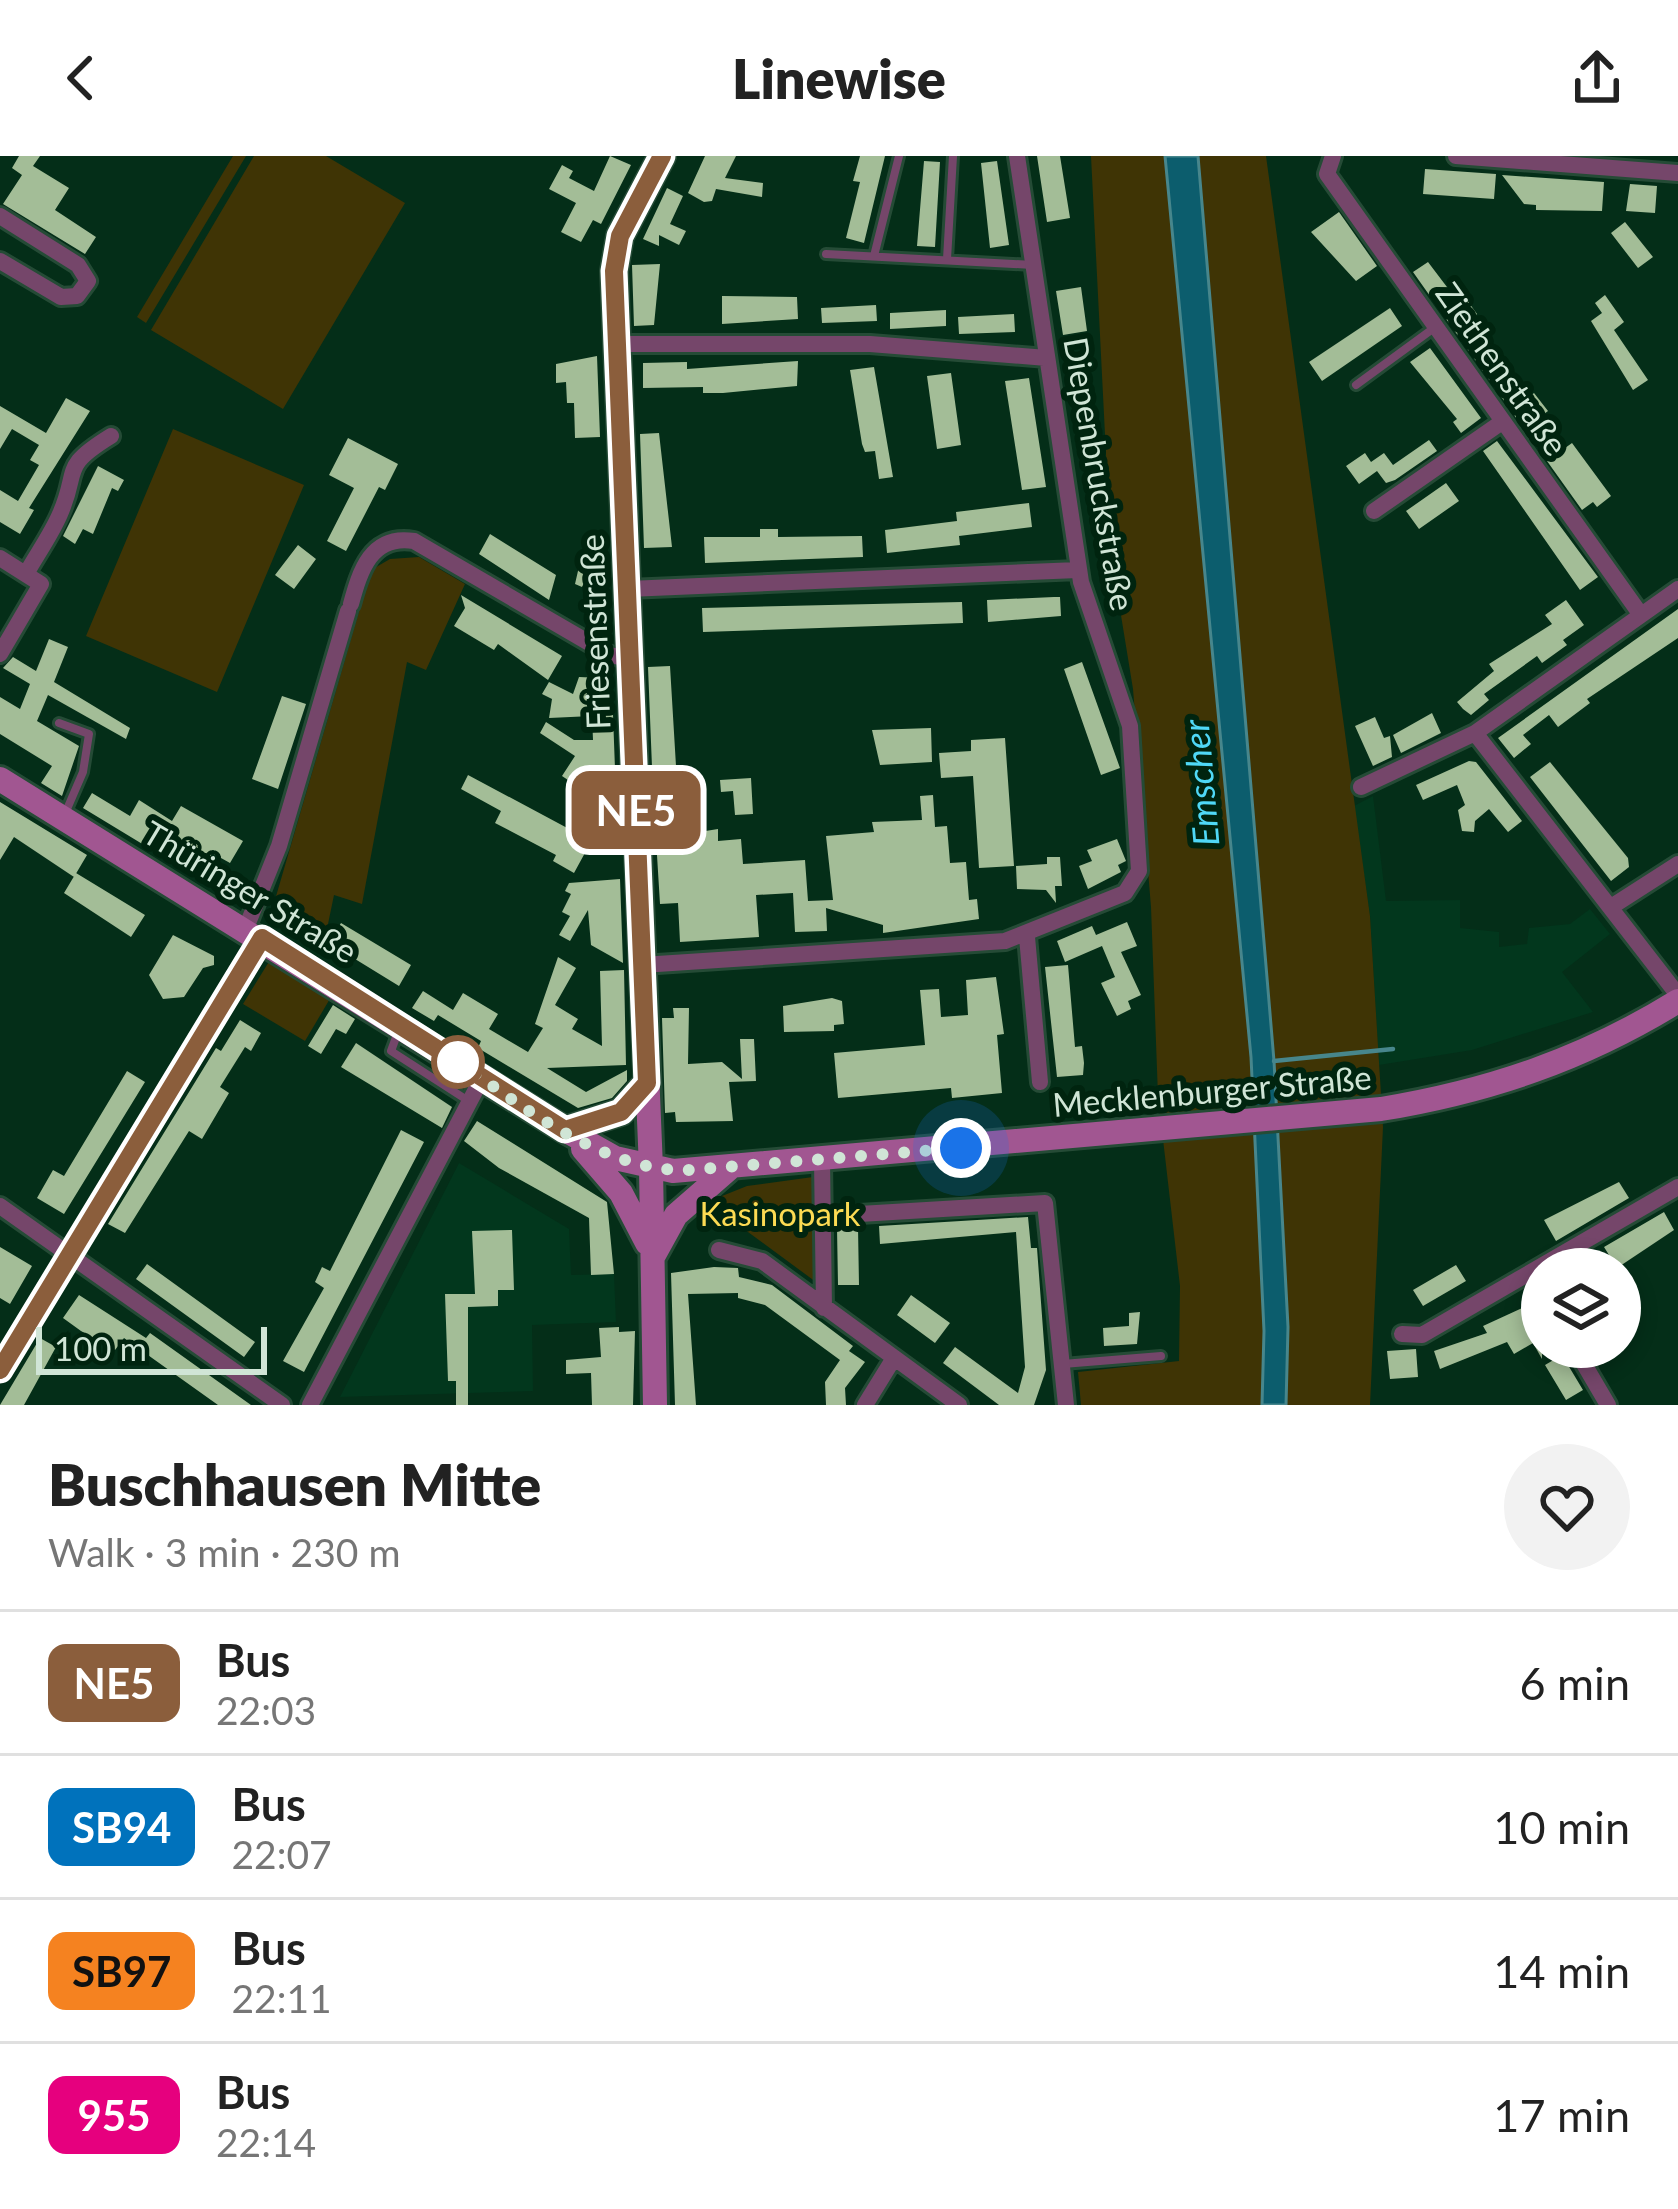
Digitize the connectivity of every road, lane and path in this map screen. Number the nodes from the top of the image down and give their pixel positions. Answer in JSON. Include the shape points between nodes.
{"nodes":[{"id":1,"x":662,"y":156,"type":"edge"},
{"id":2,"x":898,"y":156,"type":"edge"},
{"id":3,"x":953,"y":156,"type":"edge"},
{"id":4,"x":1017,"y":156,"type":"edge"},
{"id":5,"x":1456,"y":156,"type":"edge"},
{"id":6,"x":1328,"y":162,"type":"edge"},
{"id":7,"x":1678,"y":173,"type":"edge"},
{"id":8,"x":0,"y":216,"type":"edge"},
{"id":9,"x":826,"y":254,"type":"dead end"},
{"id":10,"x":874,"y":256,"type":"junction"},
{"id":11,"x":947,"y":260,"type":"junction"},
{"id":12,"x":0,"y":261,"type":"edge"},
{"id":13,"x":1033,"y":265,"type":"junction"},
{"id":14,"x":1436,"y":328,"type":"junction"},
{"id":15,"x":616,"y":344,"type":"junction"},
{"id":16,"x":1047,"y":358,"type":"junction"},
{"id":17,"x":1356,"y":385,"type":"dead end"},
{"id":18,"x":1502,"y":422,"type":"junction"},
{"id":19,"x":111,"y":436,"type":"dead end"},
{"id":20,"x":1374,"y":511,"type":"dead end"},
{"id":21,"x":0,"y":558,"type":"edge"},
{"id":22,"x":1078,"y":570,"type":"junction"},
{"id":23,"x":34,"y":579,"type":"junction"},
{"id":24,"x":628,"y":589,"type":"junction"},
{"id":25,"x":1678,"y":589,"type":"edge"},
{"id":26,"x":1641,"y":615,"type":"junction"},
{"id":27,"x":0,"y":653,"type":"edge"},
{"id":28,"x":629,"y":659,"type":"junction"},
{"id":29,"x":59,"y":723,"type":"dead end"},
{"id":30,"x":1474,"y":734,"type":"junction"},
{"id":31,"x":0,"y":779,"type":"edge"},
{"id":32,"x":1361,"y":788,"type":"dead end"},
{"id":33,"x":63,"y":817,"type":"junction"},
{"id":34,"x":1678,"y":863,"type":"edge"},
{"id":35,"x":1611,"y":907,"type":"junction"},
{"id":36,"x":254,"y":933,"type":"junction"},
{"id":37,"x":1027,"y":937,"type":"junction"},
{"id":38,"x":642,"y":965,"type":"junction"},
{"id":39,"x":1678,"y":998,"type":"edge"},
{"id":40,"x":400,"y":1025,"type":"junction"},
{"id":41,"x":482,"y":1078,"type":"junction"},
{"id":42,"x":1040,"y":1082,"type":"dead end"},
{"id":43,"x":647,"y":1083,"type":"junction"},
{"id":44,"x":470,"y":1102,"type":"junction"},
{"id":45,"x":565,"y":1130,"type":"junction"},
{"id":46,"x":822,"y":1160,"type":"junction"},
{"id":47,"x":731,"y":1167,"type":"junction"},
{"id":48,"x":651,"y":1168,"type":"junction"},
{"id":49,"x":1678,"y":1187,"type":"edge"},
{"id":50,"x":0,"y":1206,"type":"edge"},
{"id":51,"x":826,"y":1216,"type":"junction"},
{"id":52,"x":1574,"y":1248,"type":"edge"},
{"id":53,"x":719,"y":1250,"type":"dead end"},
{"id":54,"x":72,"y":1255,"type":"junction"},
{"id":55,"x":653,"y":1257,"type":"junction"},
{"id":56,"x":1521,"y":1279,"type":"edge"},
{"id":57,"x":824,"y":1308,"type":"junction"},
{"id":58,"x":1402,"y":1334,"type":"dead end"},
{"id":59,"x":1161,"y":1356,"type":"dead end"},
{"id":60,"x":894,"y":1358,"type":"junction"},
{"id":61,"x":1063,"y":1364,"type":"junction"},
{"id":62,"x":1586,"y":1368,"type":"edge"},
{"id":63,"x":0,"y":1370,"type":"edge"},
{"id":64,"x":1065,"y":1396,"type":"edge"},
{"id":65,"x":282,"y":1405,"type":"edge"},
{"id":66,"x":310,"y":1405,"type":"edge"},
{"id":67,"x":656,"y":1405,"type":"edge"},
{"id":68,"x":865,"y":1405,"type":"edge"},
{"id":69,"x":959,"y":1405,"type":"edge"},
{"id":70,"x":1050,"y":1405,"type":"edge"},
{"id":71,"x":1608,"y":1405,"type":"edge"}],
"edges":[{"from":1,"to":15,"type":"street","name":"Friesenstraße","via":[[616,254]]},
{"from":2,"to":10,"type":"lane"},
{"from":3,"to":11,"type":"lane"},
{"from":4,"to":13,"type":"street","name":"Diepenbruckstraße"},
{"from":5,"to":7,"type":"street"},
{"from":6,"to":14,"type":"street","name":"Ziethenstraße"},
{"from":8,"to":12,"type":"street","via":[[78,266],[88,281],[77,296],[61,297]]},
{"from":9,"to":10,"type":"lane"},
{"from":10,"to":11,"type":"lane"},
{"from":11,"to":13,"type":"lane"},
{"from":13,"to":16,"type":"street","name":"Diepenbruckstraße"},
{"from":14,"to":17,"type":"lane"},
{"from":14,"to":18,"type":"street","name":"Ziethenstraße"},
{"from":15,"to":16,"type":"street","via":[[870,344]]},
{"from":15,"to":24,"type":"street","name":"Friesenstraße"},
{"from":16,"to":22,"type":"street","name":"Diepenbruckstraße"},
{"from":18,"to":20,"type":"street"},
{"from":18,"to":26,"type":"street","name":"Ziethenstraße"},
{"from":19,"to":23,"type":"street","via":[[82,454],[66,482]]},
{"from":21,"to":23,"type":"street"},
{"from":22,"to":24,"type":"street"},
{"from":22,"to":37,"type":"street","name":"Diepenbruckstraße","via":[[1130,726],[1138,871],[1125,893]]},
{"from":23,"to":27,"type":"street"},
{"from":24,"to":28,"type":"street","name":"Friesenstraße"},
{"from":25,"to":26,"type":"street"},
{"from":26,"to":30,"type":"street"},
{"from":28,"to":36,"type":"street","via":[[414,542],[372,552]]},
{"from":28,"to":38,"type":"street","name":"Friesenstraße"},
{"from":29,"to":33,"type":"lane","via":[[89,734]]},
{"from":30,"to":32,"type":"street"},
{"from":30,"to":35,"type":"street"},
{"from":31,"to":33,"type":"street","name":"Thüringer Straße"},
{"from":33,"to":36,"type":"street","name":"Thüringer Straße"},
{"from":34,"to":35,"type":"street"},
{"from":35,"to":39,"type":"street"},
{"from":36,"to":40,"type":"street","name":"Thüringer Straße"},
{"from":36,"to":54,"type":"street"},
{"from":37,"to":38,"type":"street"},
{"from":37,"to":42,"type":"street"},
{"from":38,"to":43,"type":"street","name":"Friesenstraße"},
{"from":39,"to":46,"type":"street","name":"Mecklenburger Straße","via":[[1616,1039],[1546,1070],[1451,1097]]},
{"from":40,"to":41,"type":"street","name":"Thüringer Straße"},
{"from":40,"to":44,"type":"lane","via":[[391,1051]]},
{"from":41,"to":44,"type":"street"},
{"from":41,"to":45,"type":"street","name":"Thüringer Straße"},
{"from":43,"to":45,"type":"street","via":[[621,1112]]},
{"from":43,"to":48,"type":"street","name":"Friesenstraße"},
{"from":44,"to":66,"type":"street"},
{"from":45,"to":48,"type":"street","name":"Thüringer Straße"},
{"from":45,"to":55,"type":"street","via":[[621,1192]]},
{"from":46,"to":47,"type":"street","name":"Mecklenburger Straße"},
{"from":46,"to":51,"type":"street"},
{"from":47,"to":48,"type":"street","name":"Mecklenburger Straße"},
{"from":47,"to":55,"type":"street","via":[[676,1215]]},
{"from":48,"to":55,"type":"street","name":"Friesenstraße"},
{"from":49,"to":52,"type":"street"},
{"from":50,"to":54,"type":"street"},
{"from":51,"to":57,"type":"street"},
{"from":51,"to":61,"type":"street","via":[[1046,1202]]},
{"from":53,"to":57,"type":"street","via":[[762,1261]]},
{"from":54,"to":63,"type":"street"},
{"from":54,"to":65,"type":"street"},
{"from":55,"to":67,"type":"street","name":"Friesenstraße"},
{"from":56,"to":58,"type":"street","via":[[1422,1335]]},
{"from":57,"to":60,"type":"street"},
{"from":59,"to":61,"type":"lane"},
{"from":60,"to":68,"type":"street"},
{"from":60,"to":69,"type":"street"},
{"from":61,"to":64,"type":"street"},
{"from":62,"to":71,"type":"street"},
{"from":64,"to":70,"type":"street"}]}
